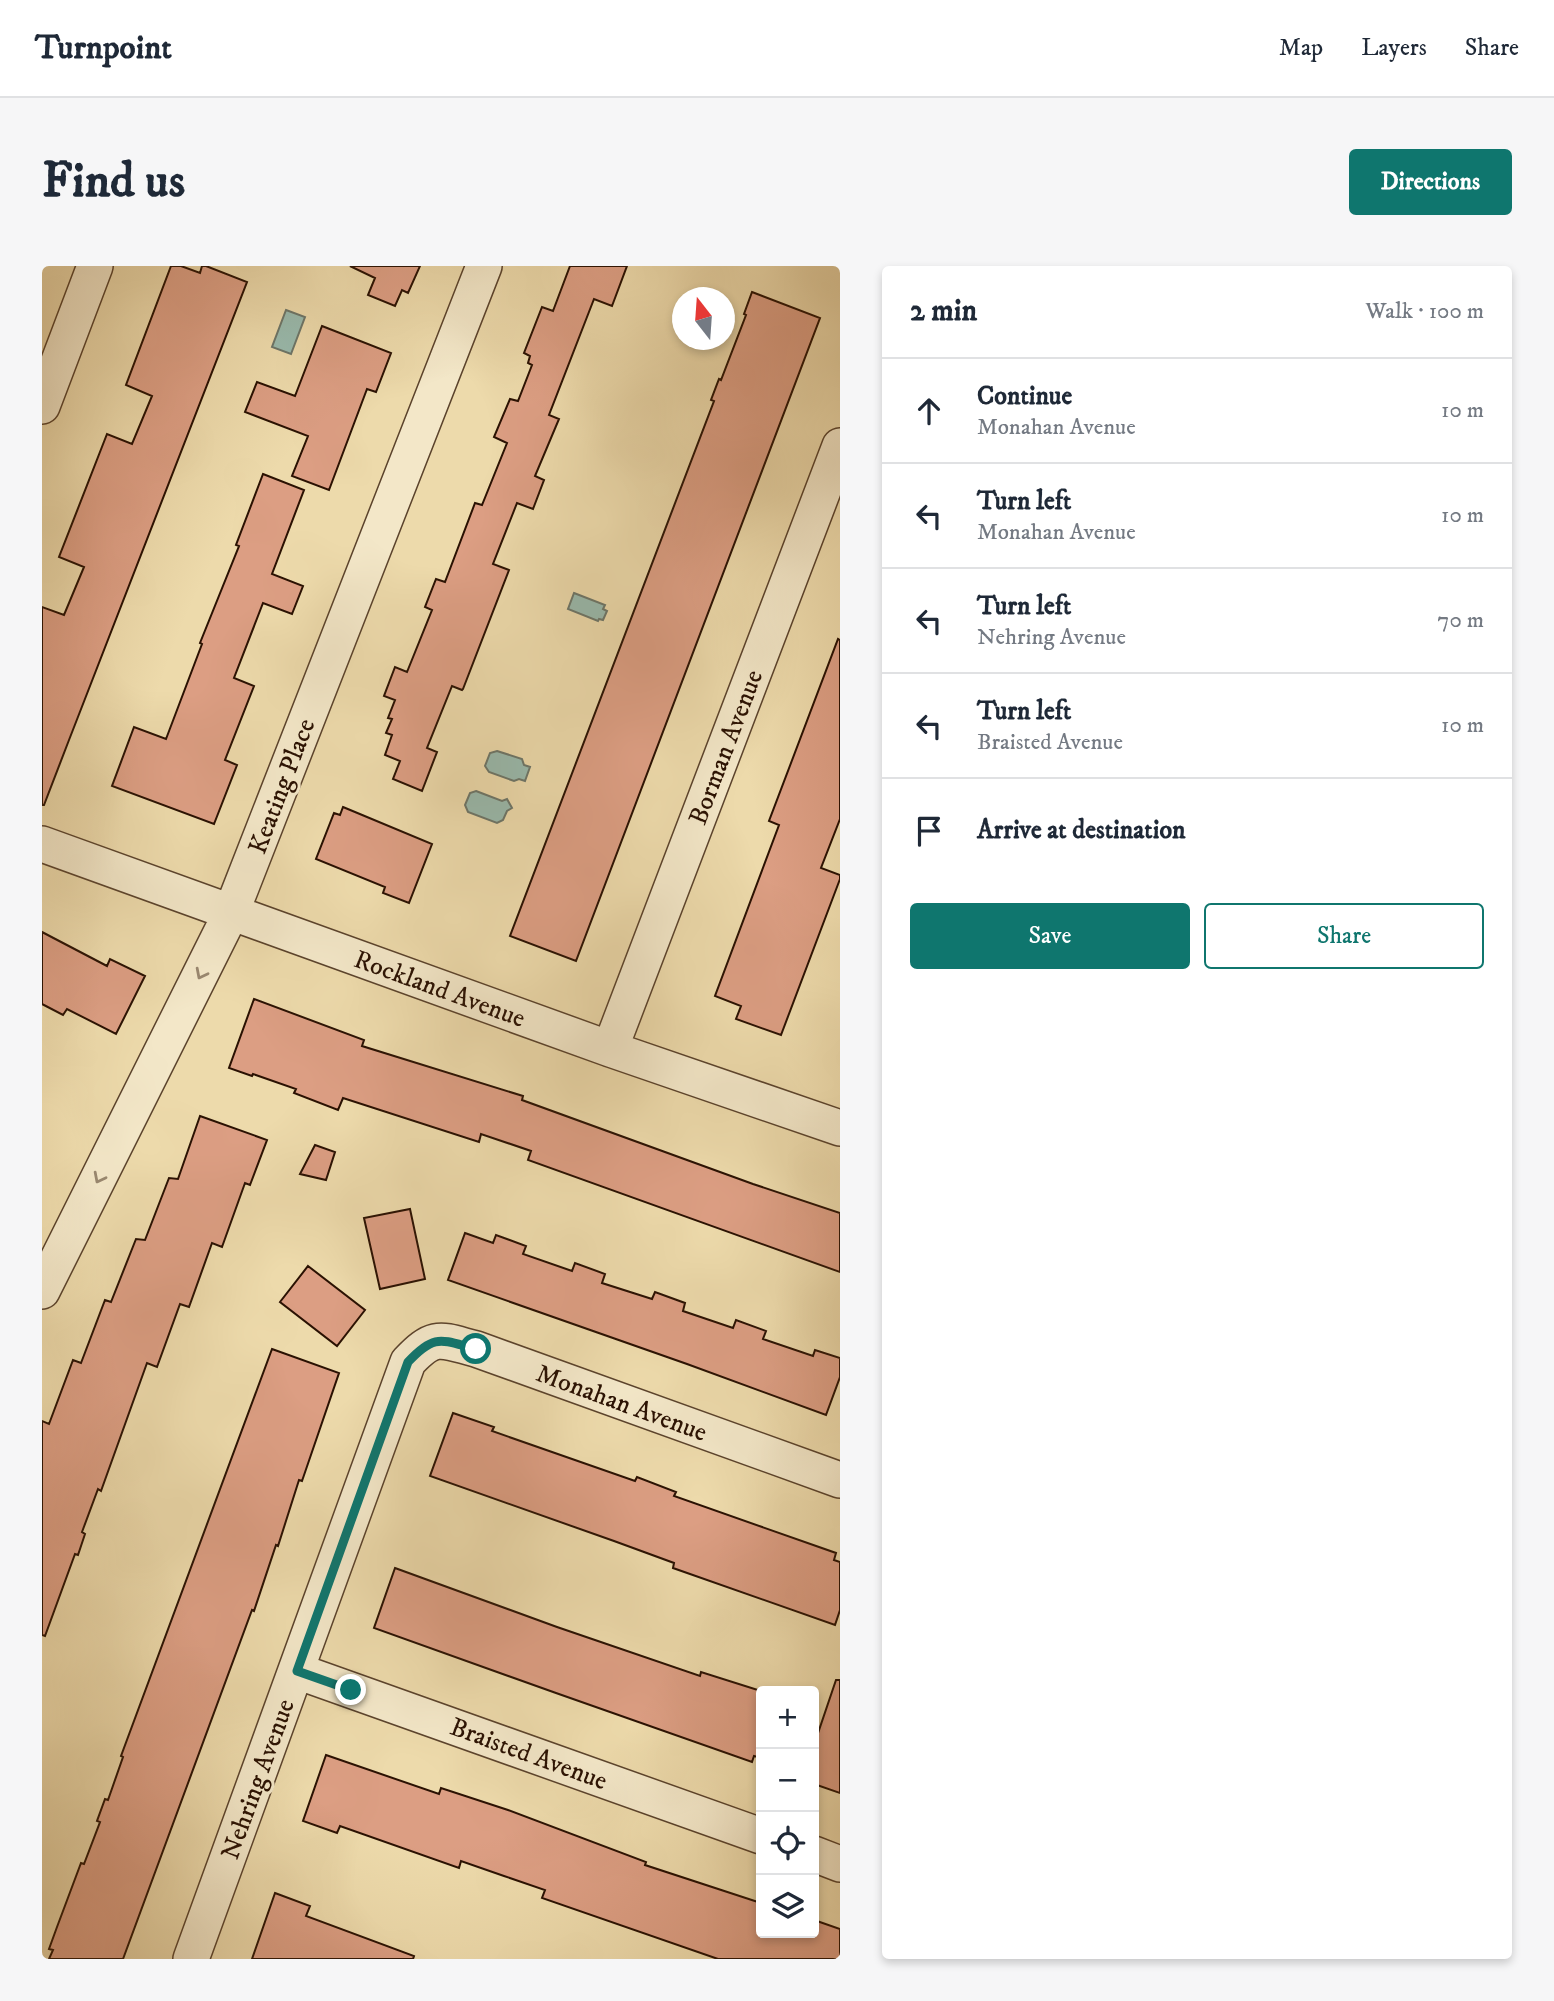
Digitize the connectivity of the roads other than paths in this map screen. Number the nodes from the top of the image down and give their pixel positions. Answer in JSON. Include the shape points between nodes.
{"nodes":[{"id":1,"x":95,"y":266,"type":"edge"},
{"id":2,"x":484,"y":266,"type":"edge"},
{"id":3,"x":42,"y":406,"type":"edge"},
{"id":4,"x":840,"y":446,"type":"edge"},
{"id":5,"x":42,"y":844,"type":"edge"},
{"id":6,"x":231,"y":913,"type":"junction"},
{"id":7,"x":610,"y":1049,"type":"junction"},
{"id":8,"x":840,"y":1128,"type":"edge"},
{"id":9,"x":42,"y":1291,"type":"edge"},
{"id":10,"x":408,"y":1362,"type":"joint"},
{"id":11,"x":840,"y":1480,"type":"edge"},
{"id":12,"x":297,"y":1671,"type":"junction"},
{"id":13,"x":756,"y":1834,"type":"edge"},
{"id":14,"x":819,"y":1856,"type":"edge"},
{"id":15,"x":840,"y":1864,"type":"edge"},
{"id":16,"x":191,"y":1959,"type":"edge"}],
"edges":[{"from":1,"to":3,"type":"street"},
{"from":2,"to":6,"type":"street","name":"Keating Place"},
{"from":4,"to":7,"type":"street","name":"Borman Avenue"},
{"from":5,"to":6,"type":"street","name":"Rockland Avenue"},
{"from":6,"to":7,"type":"street","name":"Rockland Avenue"},
{"from":6,"to":9,"type":"street","name":"Keating Place","one_way":true},
{"from":7,"to":8,"type":"street","name":"Rockland Avenue"},
{"from":10,"to":11,"type":"street","name":"Monahan Avenue","via":[[423,1346],[441,1340],[476,1349]]},
{"from":10,"to":12,"type":"street","name":"Nehring Avenue"},
{"from":12,"to":13,"type":"street","name":"Braisted Avenue"},
{"from":12,"to":16,"type":"street","name":"Nehring Avenue"},
{"from":14,"to":15,"type":"street"}]}
